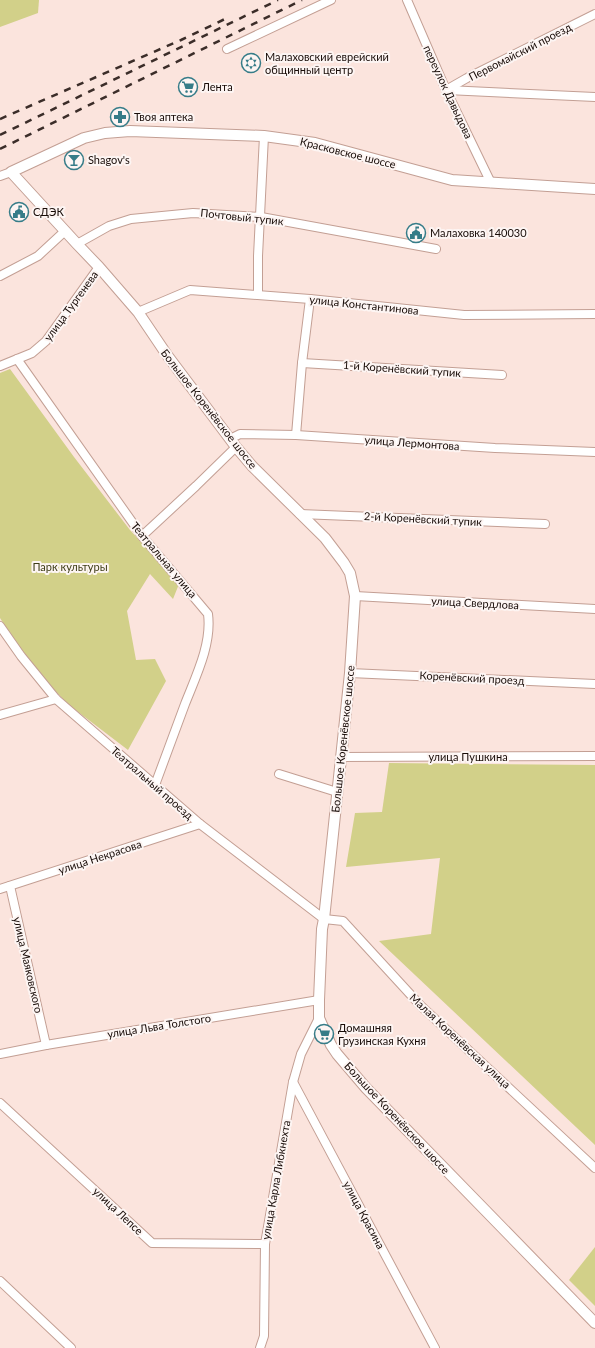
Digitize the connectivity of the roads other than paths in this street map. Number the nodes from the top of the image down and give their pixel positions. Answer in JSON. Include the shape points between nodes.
{"nodes":[{"id":1,"x":331,"y":0,"type":"edge"},
{"id":2,"x":407,"y":0,"type":"edge"},
{"id":3,"x":595,"y":14,"type":"edge"},
{"id":4,"x":227,"y":49,"type":"dead end"},
{"id":5,"x":446,"y":90,"type":"junction"},
{"id":6,"x":595,"y":97,"type":"edge"},
{"id":7,"x":264,"y":136,"type":"junction"},
{"id":8,"x":11,"y":172,"type":"junction"},
{"id":9,"x":0,"y":176,"type":"edge"},
{"id":10,"x":491,"y":183,"type":"junction"},
{"id":11,"x":595,"y":189,"type":"edge"},
{"id":12,"x":261,"y":217,"type":"junction"},
{"id":13,"x":65,"y":231,"type":"junction"},
{"id":14,"x":77,"y":244,"type":"junction"},
{"id":15,"x":436,"y":249,"type":"dead end"},
{"id":16,"x":99,"y":267,"type":"junction"},
{"id":17,"x":0,"y":276,"type":"edge"},
{"id":18,"x":258,"y":295,"type":"junction"},
{"id":19,"x":310,"y":299,"type":"junction"},
{"id":20,"x":138,"y":312,"type":"junction"},
{"id":21,"x":595,"y":314,"type":"edge"},
{"id":22,"x":17,"y":359,"type":"junction"},
{"id":23,"x":302,"y":363,"type":"junction"},
{"id":24,"x":0,"y":366,"type":"edge"},
{"id":25,"x":502,"y":375,"type":"dead end"},
{"id":26,"x":296,"y":435,"type":"junction"},
{"id":27,"x":233,"y":443,"type":"junction"},
{"id":28,"x":595,"y":452,"type":"edge"},
{"id":29,"x":300,"y":514,"type":"junction"},
{"id":30,"x":545,"y":524,"type":"dead end"},
{"id":31,"x":142,"y":536,"type":"junction"},
{"id":32,"x":355,"y":596,"type":"junction"},
{"id":33,"x":595,"y":610,"type":"edge"},
{"id":34,"x":0,"y":626,"type":"edge"},
{"id":35,"x":350,"y":673,"type":"junction"},
{"id":36,"x":595,"y":684,"type":"edge"},
{"id":37,"x":56,"y":699,"type":"junction"},
{"id":38,"x":0,"y":715,"type":"edge"},
{"id":39,"x":595,"y":756,"type":"edge"},
{"id":40,"x":341,"y":757,"type":"junction"},
{"id":41,"x":279,"y":774,"type":"dead end"},
{"id":42,"x":155,"y":784,"type":"junction"},
{"id":43,"x":337,"y":792,"type":"junction"},
{"id":44,"x":200,"y":824,"type":"junction"},
{"id":45,"x":10,"y":886,"type":"junction"},
{"id":46,"x":0,"y":889,"type":"edge"},
{"id":47,"x":324,"y":919,"type":"junction"},
{"id":48,"x":319,"y":1000,"type":"junction"},
{"id":49,"x":319,"y":1018,"type":"junction"},
{"id":50,"x":46,"y":1045,"type":"junction"},
{"id":51,"x":0,"y":1054,"type":"edge"},
{"id":52,"x":293,"y":1082,"type":"junction"},
{"id":53,"x":0,"y":1103,"type":"edge"},
{"id":54,"x":595,"y":1168,"type":"edge"},
{"id":55,"x":265,"y":1244,"type":"junction"},
{"id":56,"x":0,"y":1281,"type":"edge"},
{"id":57,"x":595,"y":1323,"type":"edge"},
{"id":58,"x":71,"y":1348,"type":"edge"},
{"id":59,"x":260,"y":1348,"type":"edge"},
{"id":60,"x":435,"y":1348,"type":"edge"}],
"edges":[{"from":1,"to":4,"type":"street"},
{"from":2,"to":5,"type":"street","name":"переулок Давыдова"},
{"from":3,"to":5,"type":"street","name":"Первомайский проезд"},
{"from":5,"to":6,"type":"street"},
{"from":5,"to":10,"type":"street","name":"переулок Давыдова"},
{"from":7,"to":8,"type":"main road","name":"Красковское шоссе","via":[[130,131],[105,133],[71,143]]},
{"from":7,"to":10,"type":"main road","name":"Красковское шоссе","via":[[315,143],[452,180]]},
{"from":7,"to":12,"type":"street"},
{"from":8,"to":9,"type":"street"},
{"from":8,"to":13,"type":"main road","name":"Большое Коренёвское шоссе"},
{"from":10,"to":11,"type":"main road","name":"Красковское шоссе"},
{"from":12,"to":14,"type":"street","name":"Почтовый тупик","via":[[193,213],[131,219],[109,226]]},
{"from":12,"to":15,"type":"street","name":"Почтовый тупик"},
{"from":12,"to":18,"type":"street"},
{"from":13,"to":14,"type":"main road","name":"Большое Коренёвское шоссе"},
{"from":13,"to":17,"type":"street","via":[[38,256]]},
{"from":14,"to":16,"type":"main road","name":"Большое Коренёвское шоссе"},
{"from":16,"to":20,"type":"main road","name":"Большое Коренёвское шоссе"},
{"from":16,"to":22,"type":"street","name":"улица Тургенева","via":[[46,341],[32,353]]},
{"from":18,"to":19,"type":"street","name":"улица Константинова"},
{"from":18,"to":20,"type":"street","name":"улица Константинова","via":[[190,290]]},
{"from":19,"to":21,"type":"street","name":"улица Константинова","via":[[464,316]]},
{"from":19,"to":23,"type":"street"},
{"from":20,"to":27,"type":"main road","name":"Большое Коренёвское шоссе","via":[[171,361]]},
{"from":22,"to":24,"type":"street","name":"улица Тургенева"},
{"from":22,"to":31,"type":"street","name":"Театральная улица"},
{"from":23,"to":25,"type":"street","name":"1-й Коренёвский тупик"},
{"from":23,"to":26,"type":"street"},
{"from":26,"to":27,"type":"street","name":"улица Лермонтова","via":[[240,434]]},
{"from":26,"to":28,"type":"street","name":"улица Лермонтова"},
{"from":27,"to":29,"type":"main road","name":"Большое Коренёвское шоссе"},
{"from":27,"to":31,"type":"street","via":[[196,486]]},
{"from":29,"to":30,"type":"street","name":"2-й Коренёвский тупик"},
{"from":29,"to":32,"type":"main road","name":"Большое Коренёвское шоссе","via":[[325,538],[344,563],[350,573]]},
{"from":31,"to":42,"type":"street","name":"Театральная улица","via":[[208,614],[210,624],[198,671]]},
{"from":32,"to":33,"type":"street","name":"улица Свердлова"},
{"from":32,"to":35,"type":"main road","name":"Большое Коренёвское шоссе"},
{"from":34,"to":37,"type":"street","name":"Театральный проезд"},
{"from":35,"to":36,"type":"street","name":"Коренёвский проезд"},
{"from":35,"to":40,"type":"main road","name":"Большое Коренёвское шоссе"},
{"from":37,"to":38,"type":"street"},
{"from":37,"to":42,"type":"street","name":"Театральный проезд"},
{"from":39,"to":40,"type":"street","name":"улица Пушкина"},
{"from":40,"to":43,"type":"main road","name":"Большое Коренёвское шоссе"},
{"from":41,"to":43,"type":"street"},
{"from":42,"to":44,"type":"street","name":"Театральный проезд"},
{"from":43,"to":47,"type":"main road","name":"Большое Коренёвское шоссе"},
{"from":44,"to":45,"type":"street","name":"улица Некрасова"},
{"from":44,"to":47,"type":"street","name":"Театральный проезд"},
{"from":45,"to":46,"type":"street","name":"улица Некрасова"},
{"from":45,"to":50,"type":"street","name":"улица Маяковского"},
{"from":47,"to":48,"type":"main road","name":"Большое Коренёвское шоссе"},
{"from":47,"to":54,"type":"street","name":"Малая Коренёвская улица","via":[[343,921],[421,1006]]},
{"from":48,"to":49,"type":"main road","name":"Большое Коренёвское шоссе"},
{"from":48,"to":50,"type":"street","name":"улица Льва Толстого"},
{"from":49,"to":52,"type":"street","name":"улица Карла Либкнехта","via":[[301,1054]]},
{"from":49,"to":57,"type":"main road","name":"Большое Коренёвское шоссе","via":[[337,1054],[366,1088]]},
{"from":50,"to":51,"type":"street","name":"улица Льва Толстого"},
{"from":52,"to":55,"type":"street","name":"улица Карла Либкнехта"},
{"from":52,"to":60,"type":"street","name":"улица Красина"},
{"from":53,"to":55,"type":"street","name":"улица Лепсе","via":[[152,1243]]},
{"from":55,"to":59,"type":"street","name":"улица Карла Либкнехта","via":[[264,1336]]},
{"from":56,"to":58,"type":"street"}]}
